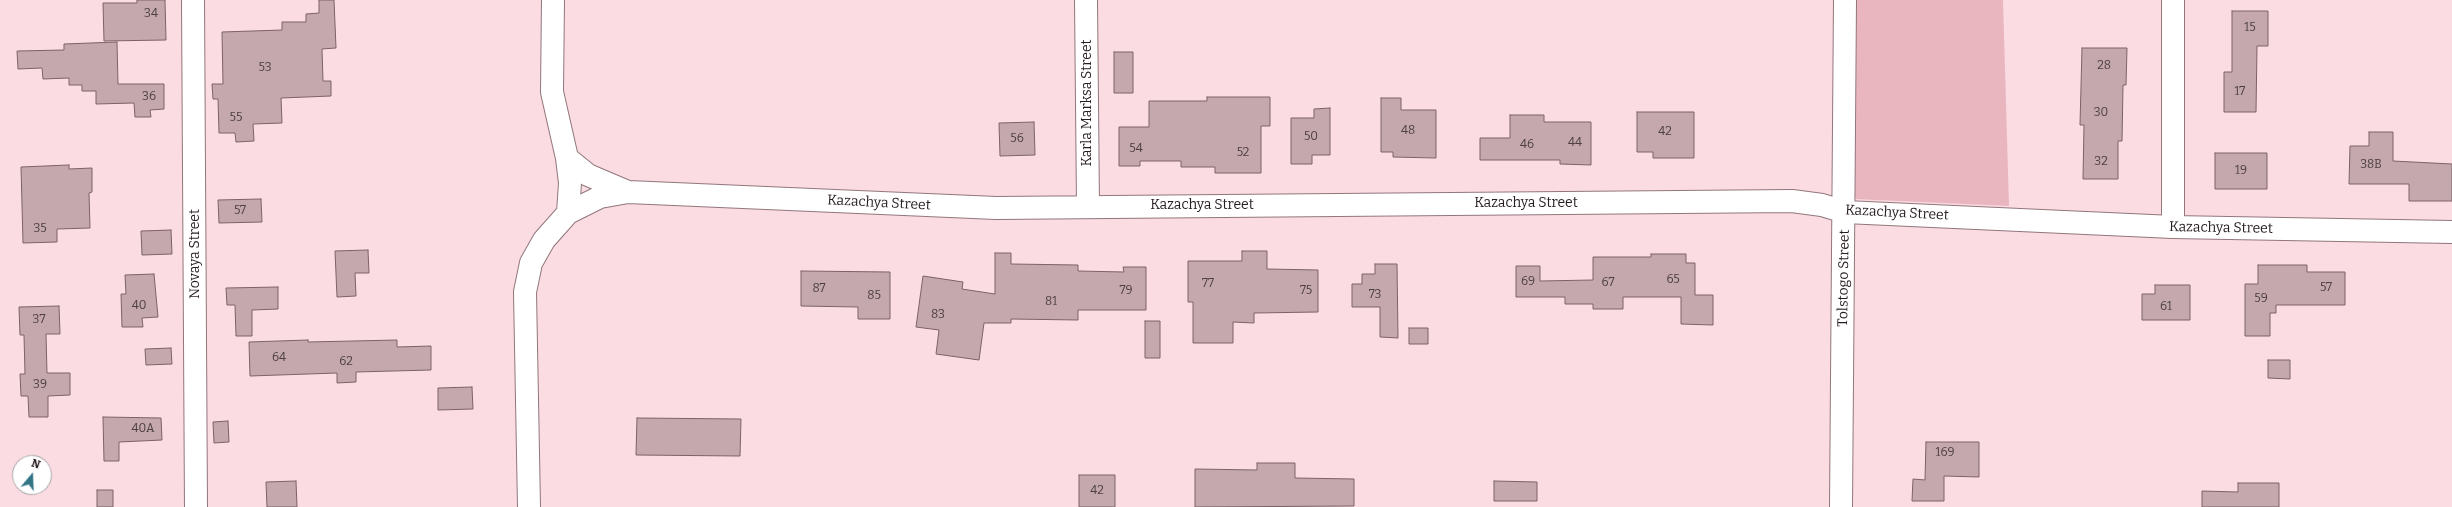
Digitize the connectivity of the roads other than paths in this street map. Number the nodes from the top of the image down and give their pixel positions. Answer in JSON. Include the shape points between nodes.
{"nodes":[{"id":1,"x":193,"y":0,"type":"edge"},
{"id":2,"x":553,"y":0,"type":"edge"},
{"id":3,"x":1086,"y":0,"type":"edge"},
{"id":4,"x":1845,"y":0,"type":"edge"},
{"id":5,"x":2173,"y":0,"type":"edge"},
{"id":6,"x":567,"y":158,"type":"junction"},
{"id":7,"x":628,"y":192,"type":"junction"},
{"id":8,"x":1088,"y":206,"type":"junction"},
{"id":9,"x":1845,"y":212,"type":"junction"},
{"id":10,"x":568,"y":213,"type":"junction"},
{"id":11,"x":2173,"y":227,"type":"junction"},
{"id":12,"x":2452,"y":232,"type":"edge"},
{"id":13,"x":196,"y":507,"type":"edge"},
{"id":14,"x":529,"y":507,"type":"edge"},
{"id":15,"x":1841,"y":507,"type":"edge"}],
"edges":[{"from":1,"to":13,"type":"street","name":"Novaya Street"},
{"from":2,"to":6,"type":"street","via":[[552,92]]},
{"from":3,"to":8,"type":"street","name":"Karla Marksa Street"},
{"from":4,"to":9,"type":"street","name":"Tolstogo Street"},
{"from":5,"to":11,"type":"street"},
{"from":6,"to":7,"type":"street","via":[[588,175]]},
{"from":6,"to":10,"type":"street","via":[[570,182]]},
{"from":7,"to":8,"type":"street","name":"Kazachya Street","via":[[958,208]]},
{"from":7,"to":10,"type":"street","name":"Kazachya Street","via":[[600,197]]},
{"from":8,"to":9,"type":"street","name":"Kazachya Street","via":[[1792,201],[1822,205]]},
{"from":9,"to":11,"type":"street","name":"Kazachya Street"},
{"from":9,"to":15,"type":"street","name":"Tolstogo Street"},
{"from":10,"to":14,"type":"street","via":[[544,240],[531,263],[526,279]]},
{"from":11,"to":12,"type":"street","name":"Kazachya Street"}]}
